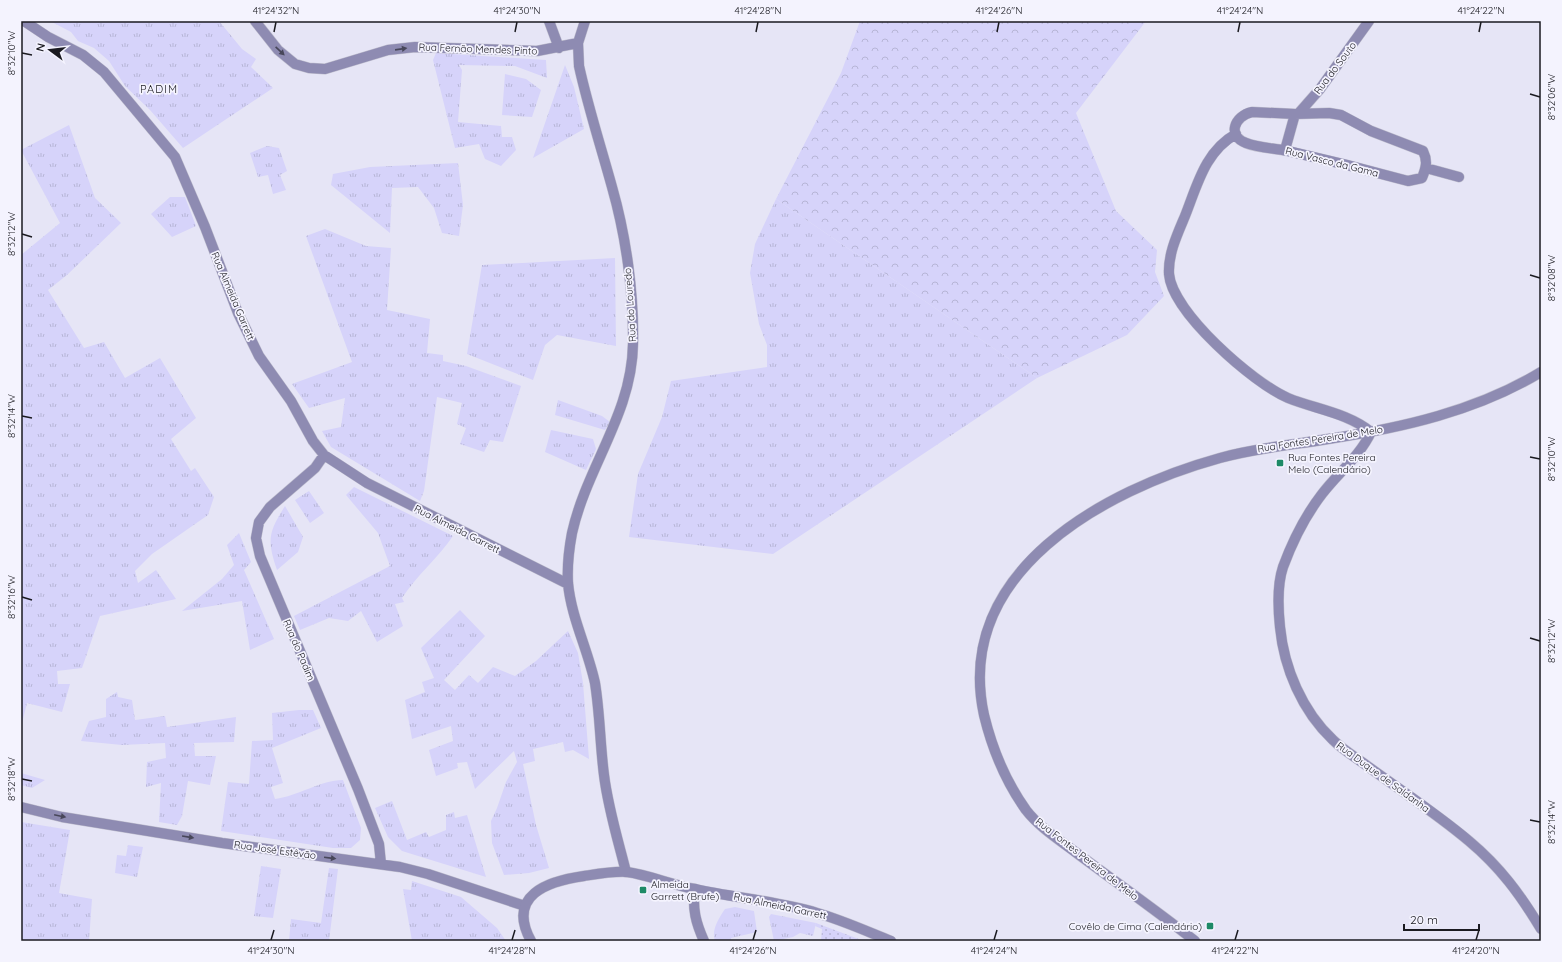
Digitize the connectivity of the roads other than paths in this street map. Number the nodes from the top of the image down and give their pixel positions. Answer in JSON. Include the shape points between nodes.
{"nodes":[{"id":1,"x":24,"y":21,"type":"edge"},
{"id":2,"x":255,"y":21,"type":"edge"},
{"id":3,"x":549,"y":21,"type":"edge"},
{"id":4,"x":585,"y":21,"type":"edge"},
{"id":5,"x":1369,"y":21,"type":"edge"},
{"id":6,"x":578,"y":43,"type":"junction"},
{"id":7,"x":559,"y":48,"type":"junction"},
{"id":8,"x":1297,"y":114,"type":"junction"},
{"id":9,"x":1236,"y":134,"type":"junction"},
{"id":10,"x":1285,"y":150,"type":"junction"},
{"id":11,"x":1426,"y":168,"type":"junction"},
{"id":12,"x":1459,"y":177,"type":"dead end"},
{"id":13,"x":1541,"y":372,"type":"edge"},
{"id":14,"x":1371,"y":432,"type":"junction"},
{"id":15,"x":324,"y":455,"type":"junction"},
{"id":16,"x":568,"y":584,"type":"junction"},
{"id":17,"x":21,"y":807,"type":"edge"},
{"id":18,"x":381,"y":864,"type":"junction"},
{"id":19,"x":626,"y":872,"type":"junction"},
{"id":20,"x":695,"y":889,"type":"junction"},
{"id":21,"x":525,"y":906,"type":"junction"},
{"id":22,"x":1541,"y":929,"type":"edge"},
{"id":23,"x":531,"y":941,"type":"edge"},
{"id":24,"x":704,"y":941,"type":"edge"},
{"id":25,"x":891,"y":941,"type":"edge"},
{"id":26,"x":1195,"y":941,"type":"edge"}],
"edges":[{"from":1,"to":15,"type":"street","name":"Rua Almeida Garrett","via":[[84,55],[104,72],[175,157],[238,313],[259,356],[291,401],[313,441]]},
{"from":2,"to":7,"type":"street","name":"Rua Fernão Mendes Pinto","one_way":true,"via":[[278,50],[295,64],[309,68],[324,69],[388,50],[415,47],[537,51]]},
{"from":3,"to":7,"type":"street"},
{"from":4,"to":6,"type":"street","name":"Rua do Louredo"},
{"from":5,"to":8,"type":"street","name":"Rua do Souto","via":[[1320,90]]},
{"from":6,"to":7,"type":"street","name":"Rua Fernão Mendes Pinto"},
{"from":6,"to":16,"type":"street","name":"Rua do Louredo","via":[[579,66],[585,92],[620,220],[628,268],[633,362],[616,423],[583,494],[576,516],[569,549]]},
{"from":8,"to":9,"type":"street","via":[[1244,114],[1235,126]]},
{"from":8,"to":10,"type":"street","name":"Rua do Souto"},
{"from":8,"to":11,"type":"street","via":[[1341,115],[1371,131],[1423,151]]},
{"from":9,"to":10,"type":"street","name":"Rua Vasco da Gama","via":[[1239,140],[1246,144]]},
{"from":9,"to":14,"type":"street","via":[[1221,144],[1206,163],[1178,232],[1170,260],[1172,290],[1180,304],[1197,323],[1255,378],[1286,397],[1353,421]]},
{"from":10,"to":11,"type":"street","name":"Rua Vasco da Gama","via":[[1408,181],[1422,178]]},
{"from":11,"to":12,"type":"street"},
{"from":13,"to":14,"type":"street","name":"Rua Fontes Pereira de Melo","via":[[1468,406]]},
{"from":14,"to":22,"type":"street","name":"Rua Duque de Saldanha","via":[[1367,441],[1322,494],[1298,529],[1282,569],[1278,605],[1282,645],[1291,678],[1309,712],[1333,740],[1469,840],[1519,892]]},
{"from":14,"to":26,"type":"street","name":"Rua Fontes Pereira de Melo","via":[[1253,450],[1219,458],[1138,487],[1098,508],[1062,532],[1031,559],[1004,591],[988,627],[980,663],[982,704],[997,756],[1027,811],[1052,834]]},
{"from":15,"to":16,"type":"street","name":"Rua Almeida Garrett","via":[[367,483]]},
{"from":15,"to":18,"type":"street","name":"Rua do Padim","via":[[315,468],[270,507],[259,522],[256,538],[260,556],[379,844]]},
{"from":16,"to":19,"type":"street","via":[[594,682],[607,794]]},
{"from":17,"to":18,"type":"street","name":"Rua José Estêvão","one_way":true,"via":[[62,817],[222,843]]},
{"from":18,"to":21,"type":"street","name":"Rua José Estêvão","via":[[428,874]]},
{"from":19,"to":20,"type":"street","name":"Rua Almeida Garrett"},
{"from":19,"to":21,"type":"street","name":"Rua Almeida Garrett","via":[[590,875],[547,884],[532,894]]},
{"from":20,"to":24,"type":"street","via":[[695,919]]},
{"from":20,"to":25,"type":"street","name":"Rua Almeida Garrett","via":[[816,912]]},
{"from":21,"to":23,"type":"street","via":[[524,920]]}]}
